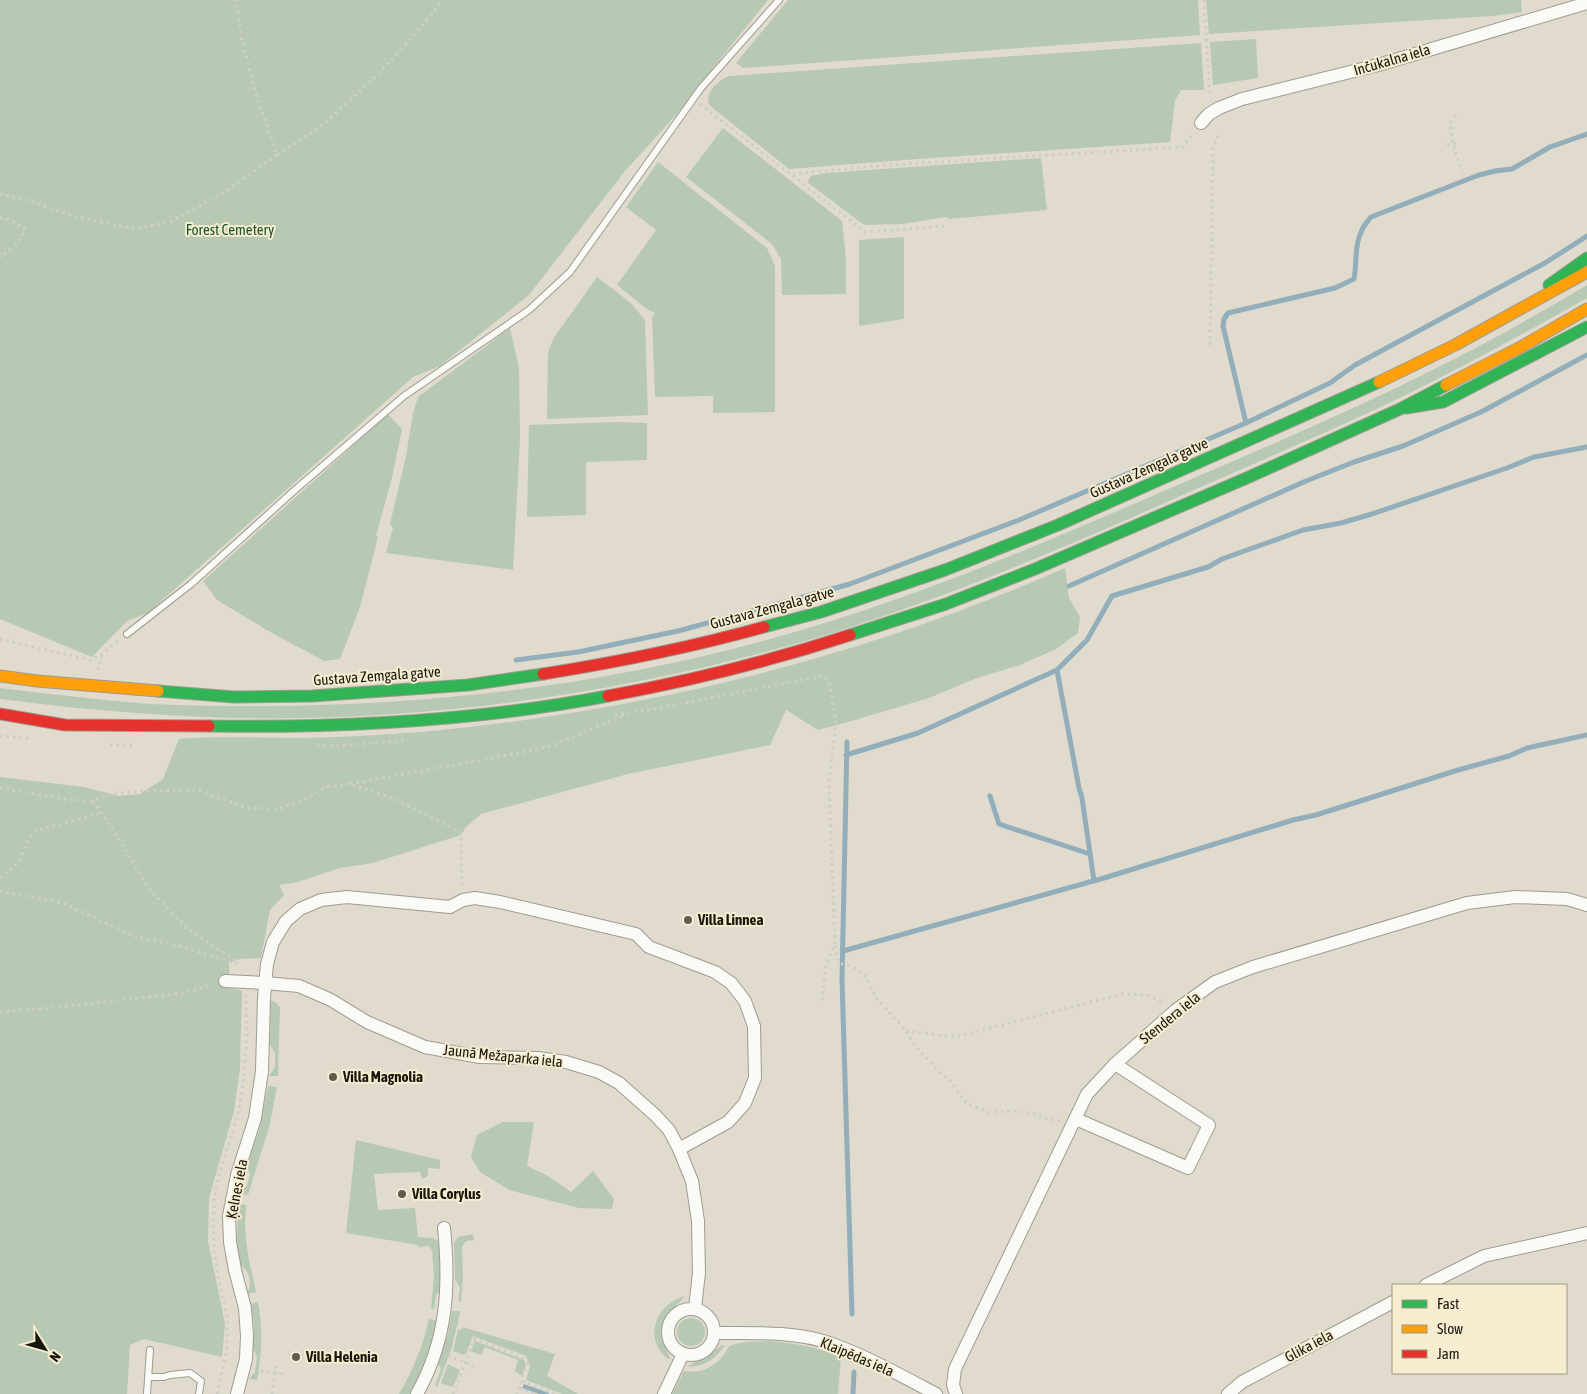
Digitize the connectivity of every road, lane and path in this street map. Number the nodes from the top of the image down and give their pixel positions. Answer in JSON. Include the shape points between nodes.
{"nodes":[{"id":1,"x":236,"y":0,"type":"edge"},
{"id":2,"x":442,"y":0,"type":"edge"},
{"id":3,"x":779,"y":0,"type":"edge"},
{"id":4,"x":1204,"y":0,"type":"edge"},
{"id":5,"x":1587,"y":3,"type":"edge"},
{"id":6,"x":694,"y":99,"type":"junction"},
{"id":7,"x":1212,"y":113,"type":"junction"},
{"id":8,"x":1456,"y":116,"type":"dead end"},
{"id":9,"x":1201,"y":123,"type":"joint"},
{"id":10,"x":1219,"y":133,"type":"dead end"},
{"id":11,"x":1459,"y":142,"type":"dead end"},
{"id":12,"x":1453,"y":144,"type":"junction"},
{"id":13,"x":1447,"y":145,"type":"dead end"},
{"id":14,"x":277,"y":155,"type":"junction"},
{"id":15,"x":1462,"y":172,"type":"dead end"},
{"id":16,"x":793,"y":176,"type":"junction"},
{"id":17,"x":0,"y":194,"type":"edge"},
{"id":18,"x":0,"y":218,"type":"edge"},
{"id":19,"x":944,"y":226,"type":"dead end"},
{"id":20,"x":0,"y":257,"type":"edge"},
{"id":21,"x":1587,"y":258,"type":"edge"},
{"id":22,"x":1587,"y":272,"type":"edge"},
{"id":23,"x":1587,"y":309,"type":"edge"},
{"id":24,"x":1498,"y":320,"type":"junction"},
{"id":25,"x":1587,"y":327,"type":"edge"},
{"id":26,"x":1210,"y":345,"type":"dead end"},
{"id":27,"x":1400,"y":409,"type":"junction"},
{"id":28,"x":127,"y":634,"type":"joint"},
{"id":29,"x":0,"y":639,"type":"edge"},
{"id":30,"x":10,"y":666,"type":"dead end"},
{"id":31,"x":0,"y":676,"type":"edge"},
{"id":32,"x":95,"y":686,"type":"junction"},
{"id":33,"x":631,"y":712,"type":"junction"},
{"id":34,"x":0,"y":714,"type":"edge"},
{"id":35,"x":613,"y":715,"type":"dead end"},
{"id":36,"x":0,"y":723,"type":"edge"},
{"id":37,"x":65,"y":725,"type":"junction"},
{"id":38,"x":0,"y":736,"type":"edge"},
{"id":39,"x":34,"y":739,"type":"dead end"},
{"id":40,"x":415,"y":740,"type":"dead end"},
{"id":41,"x":145,"y":744,"type":"dead end"},
{"id":42,"x":107,"y":745,"type":"dead end"},
{"id":43,"x":310,"y":745,"type":"dead end"},
{"id":44,"x":349,"y":784,"type":"junction"},
{"id":45,"x":0,"y":788,"type":"edge"},
{"id":46,"x":93,"y":801,"type":"junction"},
{"id":47,"x":101,"y":813,"type":"junction"},
{"id":48,"x":0,"y":878,"type":"edge"},
{"id":49,"x":0,"y":891,"type":"edge"},
{"id":50,"x":463,"y":900,"type":"junction"},
{"id":51,"x":1587,"y":905,"type":"edge"},
{"id":52,"x":835,"y":944,"type":"junction"},
{"id":53,"x":225,"y":981,"type":"joint"},
{"id":54,"x":265,"y":982,"type":"junction"},
{"id":55,"x":822,"y":1002,"type":"dead end"},
{"id":56,"x":1176,"y":1010,"type":"junction"},
{"id":57,"x":0,"y":1012,"type":"edge"},
{"id":58,"x":906,"y":1031,"type":"junction"},
{"id":59,"x":1115,"y":1064,"type":"junction"},
{"id":60,"x":1076,"y":1119,"type":"junction"},
{"id":61,"x":680,"y":1149,"type":"junction"},
{"id":62,"x":444,"y":1228,"type":"dead end"},
{"id":63,"x":1587,"y":1233,"type":"edge"},
{"id":64,"x":1428,"y":1284,"type":"edge"},
{"id":65,"x":1392,"y":1303,"type":"edge"},
{"id":66,"x":695,"y":1308,"type":"junction"},
{"id":67,"x":715,"y":1333,"type":"junction"},
{"id":68,"x":150,"y":1350,"type":"dead end"},
{"id":69,"x":436,"y":1352,"type":"junction"},
{"id":70,"x":683,"y":1354,"type":"junction"},
{"id":71,"x":465,"y":1362,"type":"junction"},
{"id":72,"x":276,"y":1365,"type":"dead end"},
{"id":73,"x":474,"y":1366,"type":"dead end"},
{"id":74,"x":261,"y":1371,"type":"dead end"},
{"id":75,"x":275,"y":1373,"type":"junction"},
{"id":76,"x":284,"y":1374,"type":"dead end"},
{"id":77,"x":148,"y":1377,"type":"junction"},
{"id":78,"x":522,"y":1380,"type":"junction"},
{"id":79,"x":519,"y":1388,"type":"junction"},
{"id":80,"x":147,"y":1394,"type":"edge"},
{"id":81,"x":199,"y":1394,"type":"edge"},
{"id":82,"x":238,"y":1394,"type":"edge"},
{"id":83,"x":272,"y":1394,"type":"edge"},
{"id":84,"x":417,"y":1394,"type":"edge"},
{"id":85,"x":453,"y":1394,"type":"edge"},
{"id":86,"x":517,"y":1394,"type":"edge"},
{"id":87,"x":534,"y":1394,"type":"edge"},
{"id":88,"x":556,"y":1394,"type":"edge"},
{"id":89,"x":664,"y":1394,"type":"edge"},
{"id":90,"x":936,"y":1394,"type":"edge"},
{"id":91,"x":956,"y":1394,"type":"edge"},
{"id":92,"x":1228,"y":1394,"type":"edge"}],
"edges":[{"from":1,"to":14,"type":"path","via":[[254,88]]},
{"from":2,"to":14,"type":"path","via":[[422,27],[360,91],[321,126]]},
{"from":3,"to":6,"type":"lane"},
{"from":4,"to":7,"type":"path"},
{"from":5,"to":7,"type":"street","name":"Inčukalna iela","via":[[1378,65],[1242,99]]},
{"from":6,"to":16,"type":"path"},
{"from":6,"to":28,"type":"lane","via":[[570,272],[529,310],[404,396],[191,584]]},
{"from":7,"to":9,"type":"street","name":"Inčukalna iela"},
{"from":8,"to":12,"type":"path","via":[[1450,123]]},
{"from":9,"to":16,"type":"path","via":[[1183,147],[886,165]]},
{"from":10,"to":26,"type":"path","via":[[1213,149]]},
{"from":11,"to":12,"type":"path"},
{"from":12,"to":13,"type":"path"},
{"from":12,"to":15,"type":"path"},
{"from":14,"to":17,"type":"path","via":[[220,195],[170,222],[135,229],[77,217]]},
{"from":16,"to":19,"type":"path","via":[[865,232]]},
{"from":18,"to":20,"type":"path","via":[[11,220],[25,229],[17,244]]},
{"from":21,"to":24,"type":"main road","name":"Gustava Zemgala gatve"},
{"from":22,"to":24,"type":"main road","name":"Gustava Zemgala gatve"},
{"from":23,"to":27,"type":"main road"},
{"from":24,"to":32,"type":"main road","name":"Gustava Zemgala gatve","via":[[1455,345],[1355,393],[1058,525],[946,570],[821,612],[729,637],[600,665],[468,685],[382,692],[234,697]]},
{"from":25,"to":27,"type":"main road","via":[[1443,402]]},
{"from":27,"to":37,"type":"main road","via":[[1240,481],[946,604],[790,655],[652,688],[568,704],[474,716],[362,724],[263,727]]},
{"from":28,"to":29,"type":"path","via":[[90,660]]},
{"from":30,"to":32,"type":"main road"},
{"from":31,"to":32,"type":"main road","name":"Gustava Zemgala gatve"},
{"from":33,"to":35,"type":"path"},
{"from":33,"to":44,"type":"path","via":[[548,746]]},
{"from":33,"to":52,"type":"path","via":[[823,676],[829,681],[836,722],[829,781]]},
{"from":34,"to":37,"type":"main road"},
{"from":36,"to":37,"type":"main road"},
{"from":38,"to":39,"type":"path"},
{"from":40,"to":43,"type":"path"},
{"from":41,"to":42,"type":"path"},
{"from":44,"to":46,"type":"path","via":[[326,787],[278,809],[246,808],[199,790],[110,794]]},
{"from":44,"to":50,"type":"path","via":[[395,799],[461,833]]},
{"from":45,"to":46,"type":"path"},
{"from":46,"to":47,"type":"path"},
{"from":47,"to":48,"type":"path","via":[[36,831],[27,842],[20,862]]},
{"from":47,"to":49,"type":"path","via":[[148,888],[187,928],[241,965],[134,936],[63,903]]},
{"from":50,"to":54,"type":"street","name":"Ķelnes iela","via":[[450,907],[348,897],[321,900],[300,909],[286,921],[272,942]]},
{"from":50,"to":61,"type":"street","name":"Ķelnes iela","via":[[475,898],[500,902],[636,934],[649,947],[715,972],[731,983],[745,1001],[754,1026],[755,1078],[745,1103],[728,1122]]},
{"from":51,"to":56,"type":"street","name":"Stendera iela","via":[[1567,899],[1515,897],[1467,903],[1253,967],[1215,982]]},
{"from":52,"to":55,"type":"path","via":[[826,964]]},
{"from":52,"to":58,"type":"path","via":[[839,964],[854,967],[865,976],[877,999]]},
{"from":53,"to":54,"type":"street","name":"Jaunā Mežaparka iela"},
{"from":53,"to":57,"type":"path","via":[[184,993]]},
{"from":54,"to":61,"type":"street","name":"Jaunā Mežaparka iela","via":[[299,986],[331,1000],[367,1022],[425,1047],[480,1057],[566,1062],[599,1072],[619,1083],[656,1115]]},
{"from":54,"to":82,"type":"street","name":"Ķelnes iela","via":[[262,1071],[255,1118],[237,1175],[229,1216],[234,1270],[245,1308],[247,1336],[246,1359]]},
{"from":56,"to":58,"type":"path","via":[[1148,995],[1122,994],[956,1037]]},
{"from":56,"to":59,"type":"street","name":"Stendera iela"},
{"from":58,"to":60,"type":"path","via":[[966,1103],[988,1112],[1015,1111],[1048,1119]]},
{"from":59,"to":60,"type":"street","name":"Stendera iela","via":[[1088,1094]]},
{"from":59,"to":60,"type":"street","via":[[1209,1125],[1188,1168]]},
{"from":60,"to":91,"type":"street","name":"Stendera iela","via":[[955,1369],[952,1385]]},
{"from":61,"to":66,"type":"street","name":"Jaunā Mežaparka iela","via":[[692,1181],[698,1221],[699,1272]]},
{"from":62,"to":69,"type":"street","via":[[447,1284]]},
{"from":63,"to":64,"type":"street","via":[[1484,1256]]},
{"from":65,"to":92,"type":"street","name":"Glika iela","via":[[1242,1382]]},
{"from":66,"to":67,"type":"street","via":[[706,1313],[713,1322]]},
{"from":66,"to":70,"type":"street","via":[[684,1309],[674,1315],[669,1325],[668,1336],[673,1346]]},
{"from":67,"to":70,"type":"street","via":[[712,1344],[704,1352]]},
{"from":67,"to":90,"type":"street","name":"Klaipēdas iela","via":[[799,1336],[831,1344]]},
{"from":68,"to":77,"type":"lane"},
{"from":69,"to":71,"type":"path"},
{"from":69,"to":84,"type":"street"},
{"from":70,"to":89,"type":"street"},
{"from":71,"to":73,"type":"path"},
{"from":71,"to":78,"type":"path","via":[[474,1339],[522,1357],[527,1364]]},
{"from":71,"to":85,"type":"path"},
{"from":72,"to":75,"type":"path"},
{"from":74,"to":75,"type":"path"},
{"from":75,"to":76,"type":"path"},
{"from":75,"to":83,"type":"path"},
{"from":77,"to":80,"type":"lane"},
{"from":77,"to":81,"type":"lane","via":[[190,1373],[201,1380]]},
{"from":78,"to":79,"type":"path"},
{"from":78,"to":88,"type":"path"},
{"from":79,"to":86,"type":"path"},
{"from":79,"to":87,"type":"path"}]}
